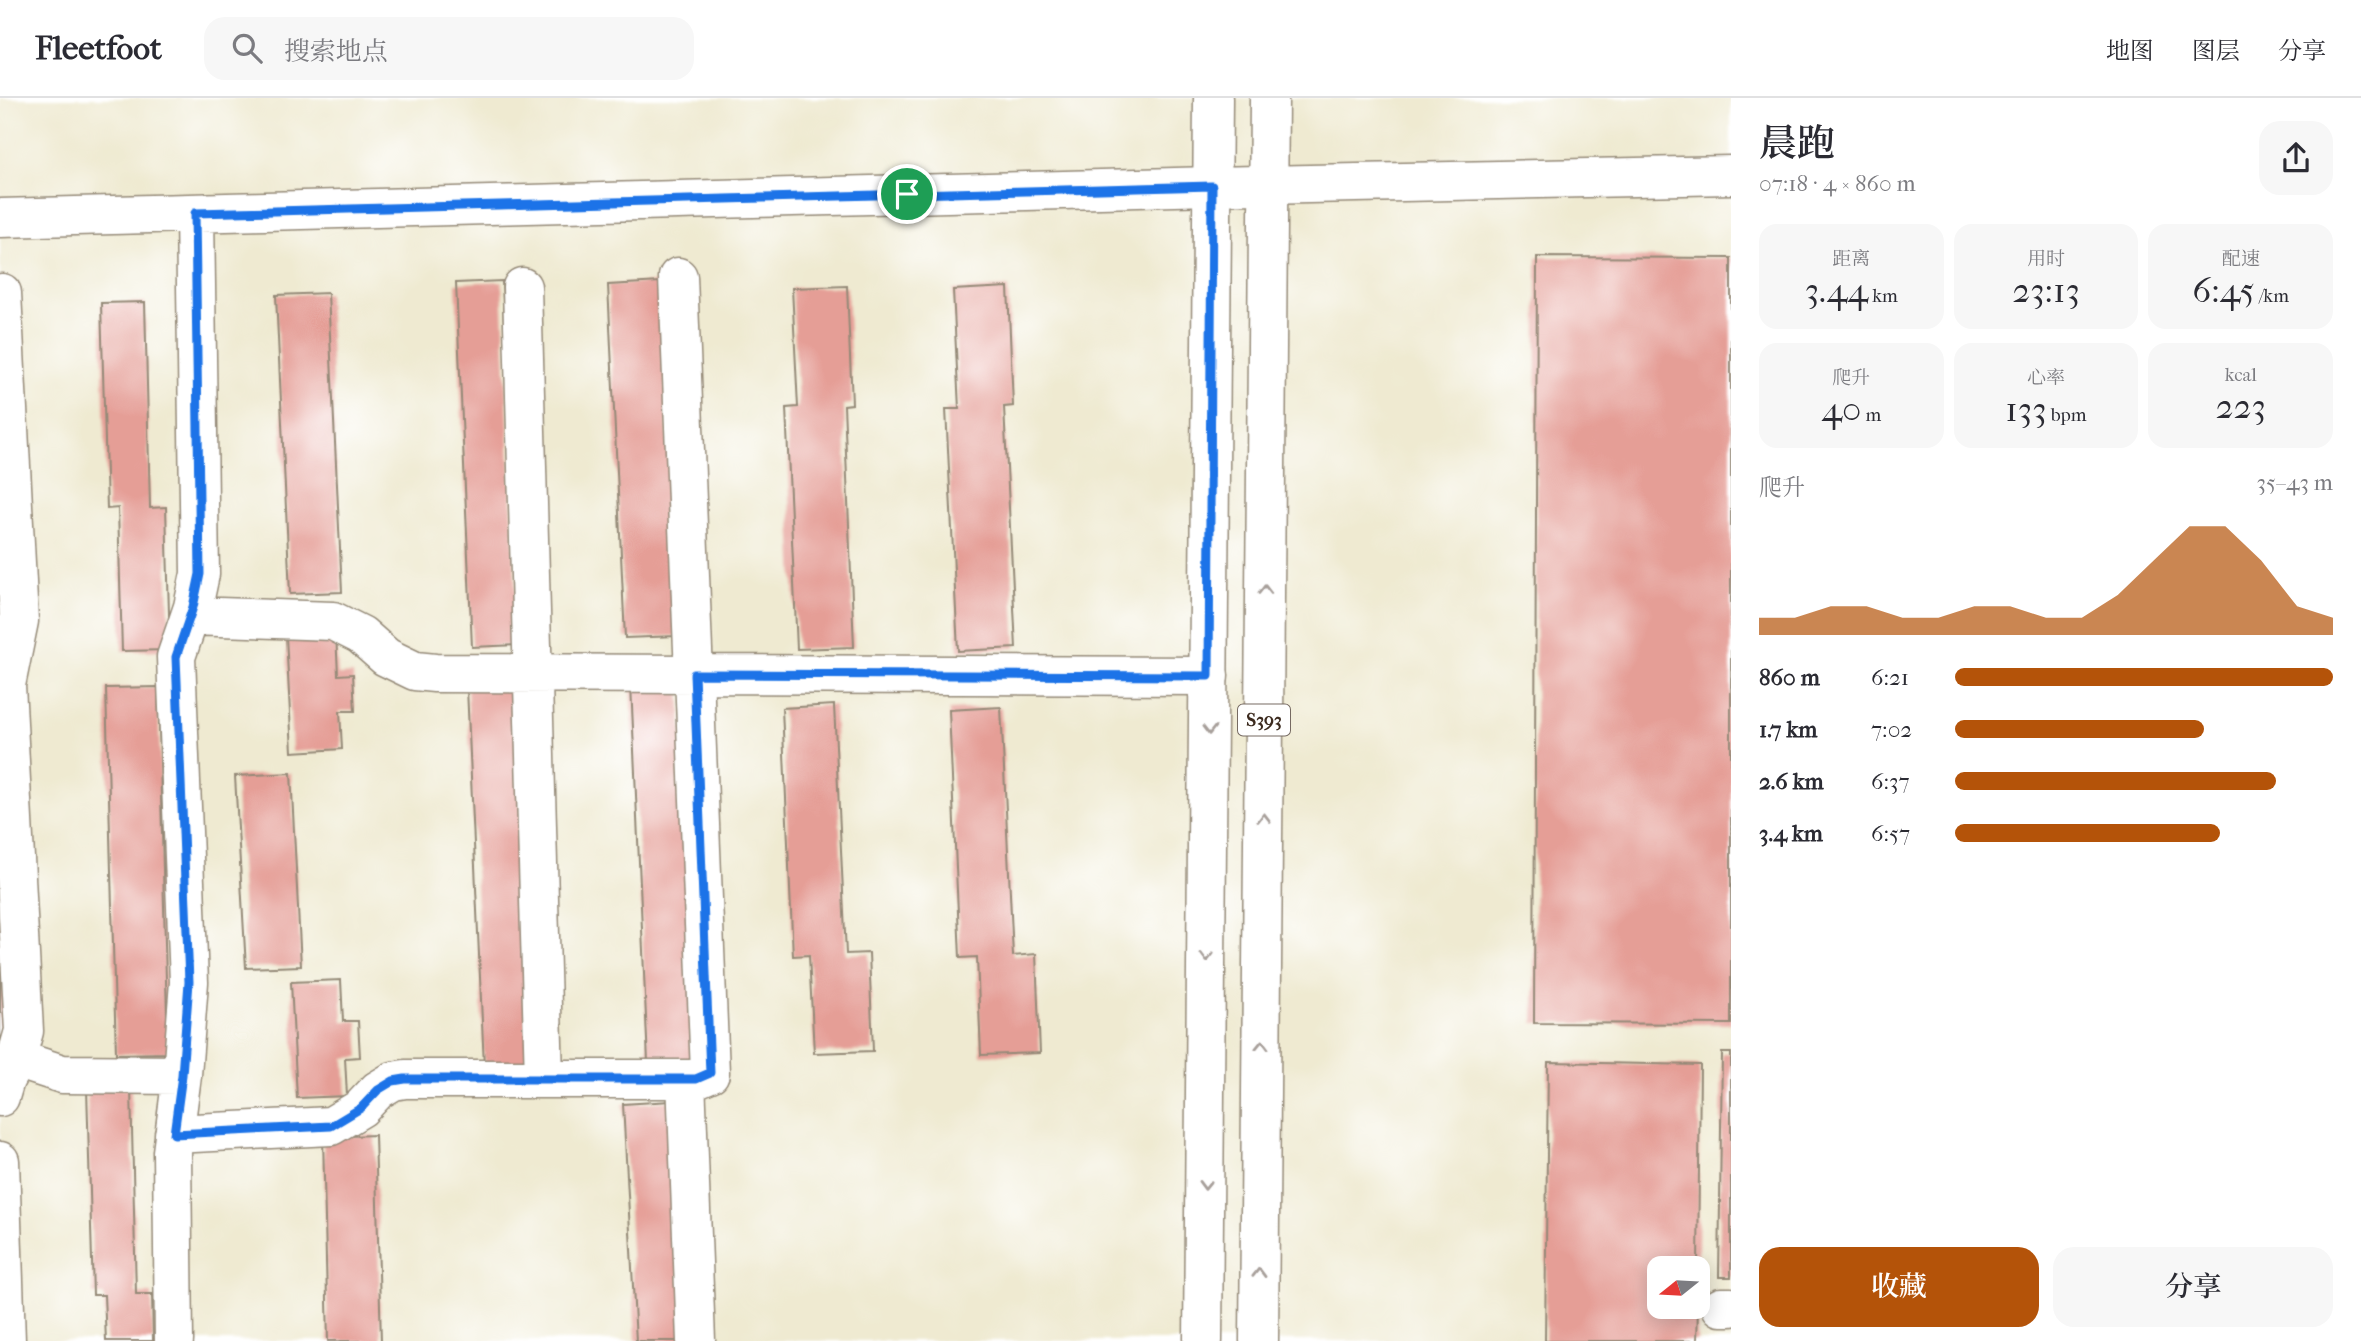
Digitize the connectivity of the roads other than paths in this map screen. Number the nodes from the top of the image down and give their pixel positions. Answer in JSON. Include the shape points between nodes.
{"nodes":[{"id":1,"x":1213,"y":98,"type":"edge"},
{"id":2,"x":1269,"y":98,"type":"edge"},
{"id":3,"x":1731,"y":175,"type":"edge"},
{"id":4,"x":1268,"y":185,"type":"junction"},
{"id":5,"x":1212,"y":186,"type":"junction"},
{"id":6,"x":195,"y":213,"type":"junction"},
{"id":7,"x":0,"y":218,"type":"edge"},
{"id":8,"x":678,"y":277,"type":"dead end"},
{"id":9,"x":523,"y":287,"type":"dead end"},
{"id":10,"x":2,"y":293,"type":"dead end"},
{"id":11,"x":190,"y":616,"type":"junction"},
{"id":12,"x":533,"y":674,"type":"junction"},
{"id":13,"x":694,"y":674,"type":"junction"},
{"id":14,"x":1209,"y":676,"type":"junction"},
{"id":15,"x":16,"y":1059,"type":"junction"},
{"id":16,"x":182,"y":1075,"type":"junction"},
{"id":17,"x":544,"y":1079,"type":"junction"},
{"id":18,"x":685,"y":1079,"type":"junction"},
{"id":19,"x":0,"y":1097,"type":"edge"},
{"id":20,"x":174,"y":1134,"type":"junction"},
{"id":21,"x":0,"y":1161,"type":"edge"},
{"id":22,"x":6,"y":1341,"type":"edge"},
{"id":23,"x":174,"y":1341,"type":"edge"},
{"id":24,"x":696,"y":1341,"type":"edge"},
{"id":25,"x":1203,"y":1341,"type":"edge"},
{"id":26,"x":1259,"y":1341,"type":"edge"}],
"edges":[{"from":1,"to":5,"type":"main road","number":"S393"},
{"from":2,"to":4,"type":"main road","number":"S393"},
{"from":3,"to":4,"type":"main road"},
{"from":4,"to":5,"type":"main road"},
{"from":26,"to":4,"type":"main road","number":"S393","one_way":true},
{"from":5,"to":6,"type":"main road"},
{"from":5,"to":14,"type":"main road","number":"S393"},
{"from":6,"to":7,"type":"main road"},
{"from":6,"to":11,"type":"main road","via":[[200,574]]},
{"from":8,"to":13,"type":"main road"},
{"from":9,"to":12,"type":"main road"},
{"from":10,"to":15,"type":"main road","via":[[19,621],[6,685],[24,1031]]},
{"from":11,"to":12,"type":"main road","via":[[333,621],[415,671]]},
{"from":11,"to":16,"type":"main road","via":[[176,657],[189,982]]},
{"from":12,"to":13,"type":"main road"},
{"from":12,"to":17,"type":"main road"},
{"from":13,"to":14,"type":"main road"},
{"from":13,"to":18,"type":"main road","via":[[710,1073]]},
{"from":14,"to":25,"type":"main road","number":"S393","one_way":true},
{"from":15,"to":16,"type":"main road","via":[[62,1074]]},
{"from":15,"to":19,"type":"main road"},
{"from":16,"to":20,"type":"main road"},
{"from":17,"to":18,"type":"main road"},
{"from":17,"to":20,"type":"main road","via":[[405,1079],[378,1090],[361,1108],[331,1126]]},
{"from":18,"to":24,"type":"main road"},
{"from":20,"to":23,"type":"main road"},
{"from":21,"to":22,"type":"main road"}]}
